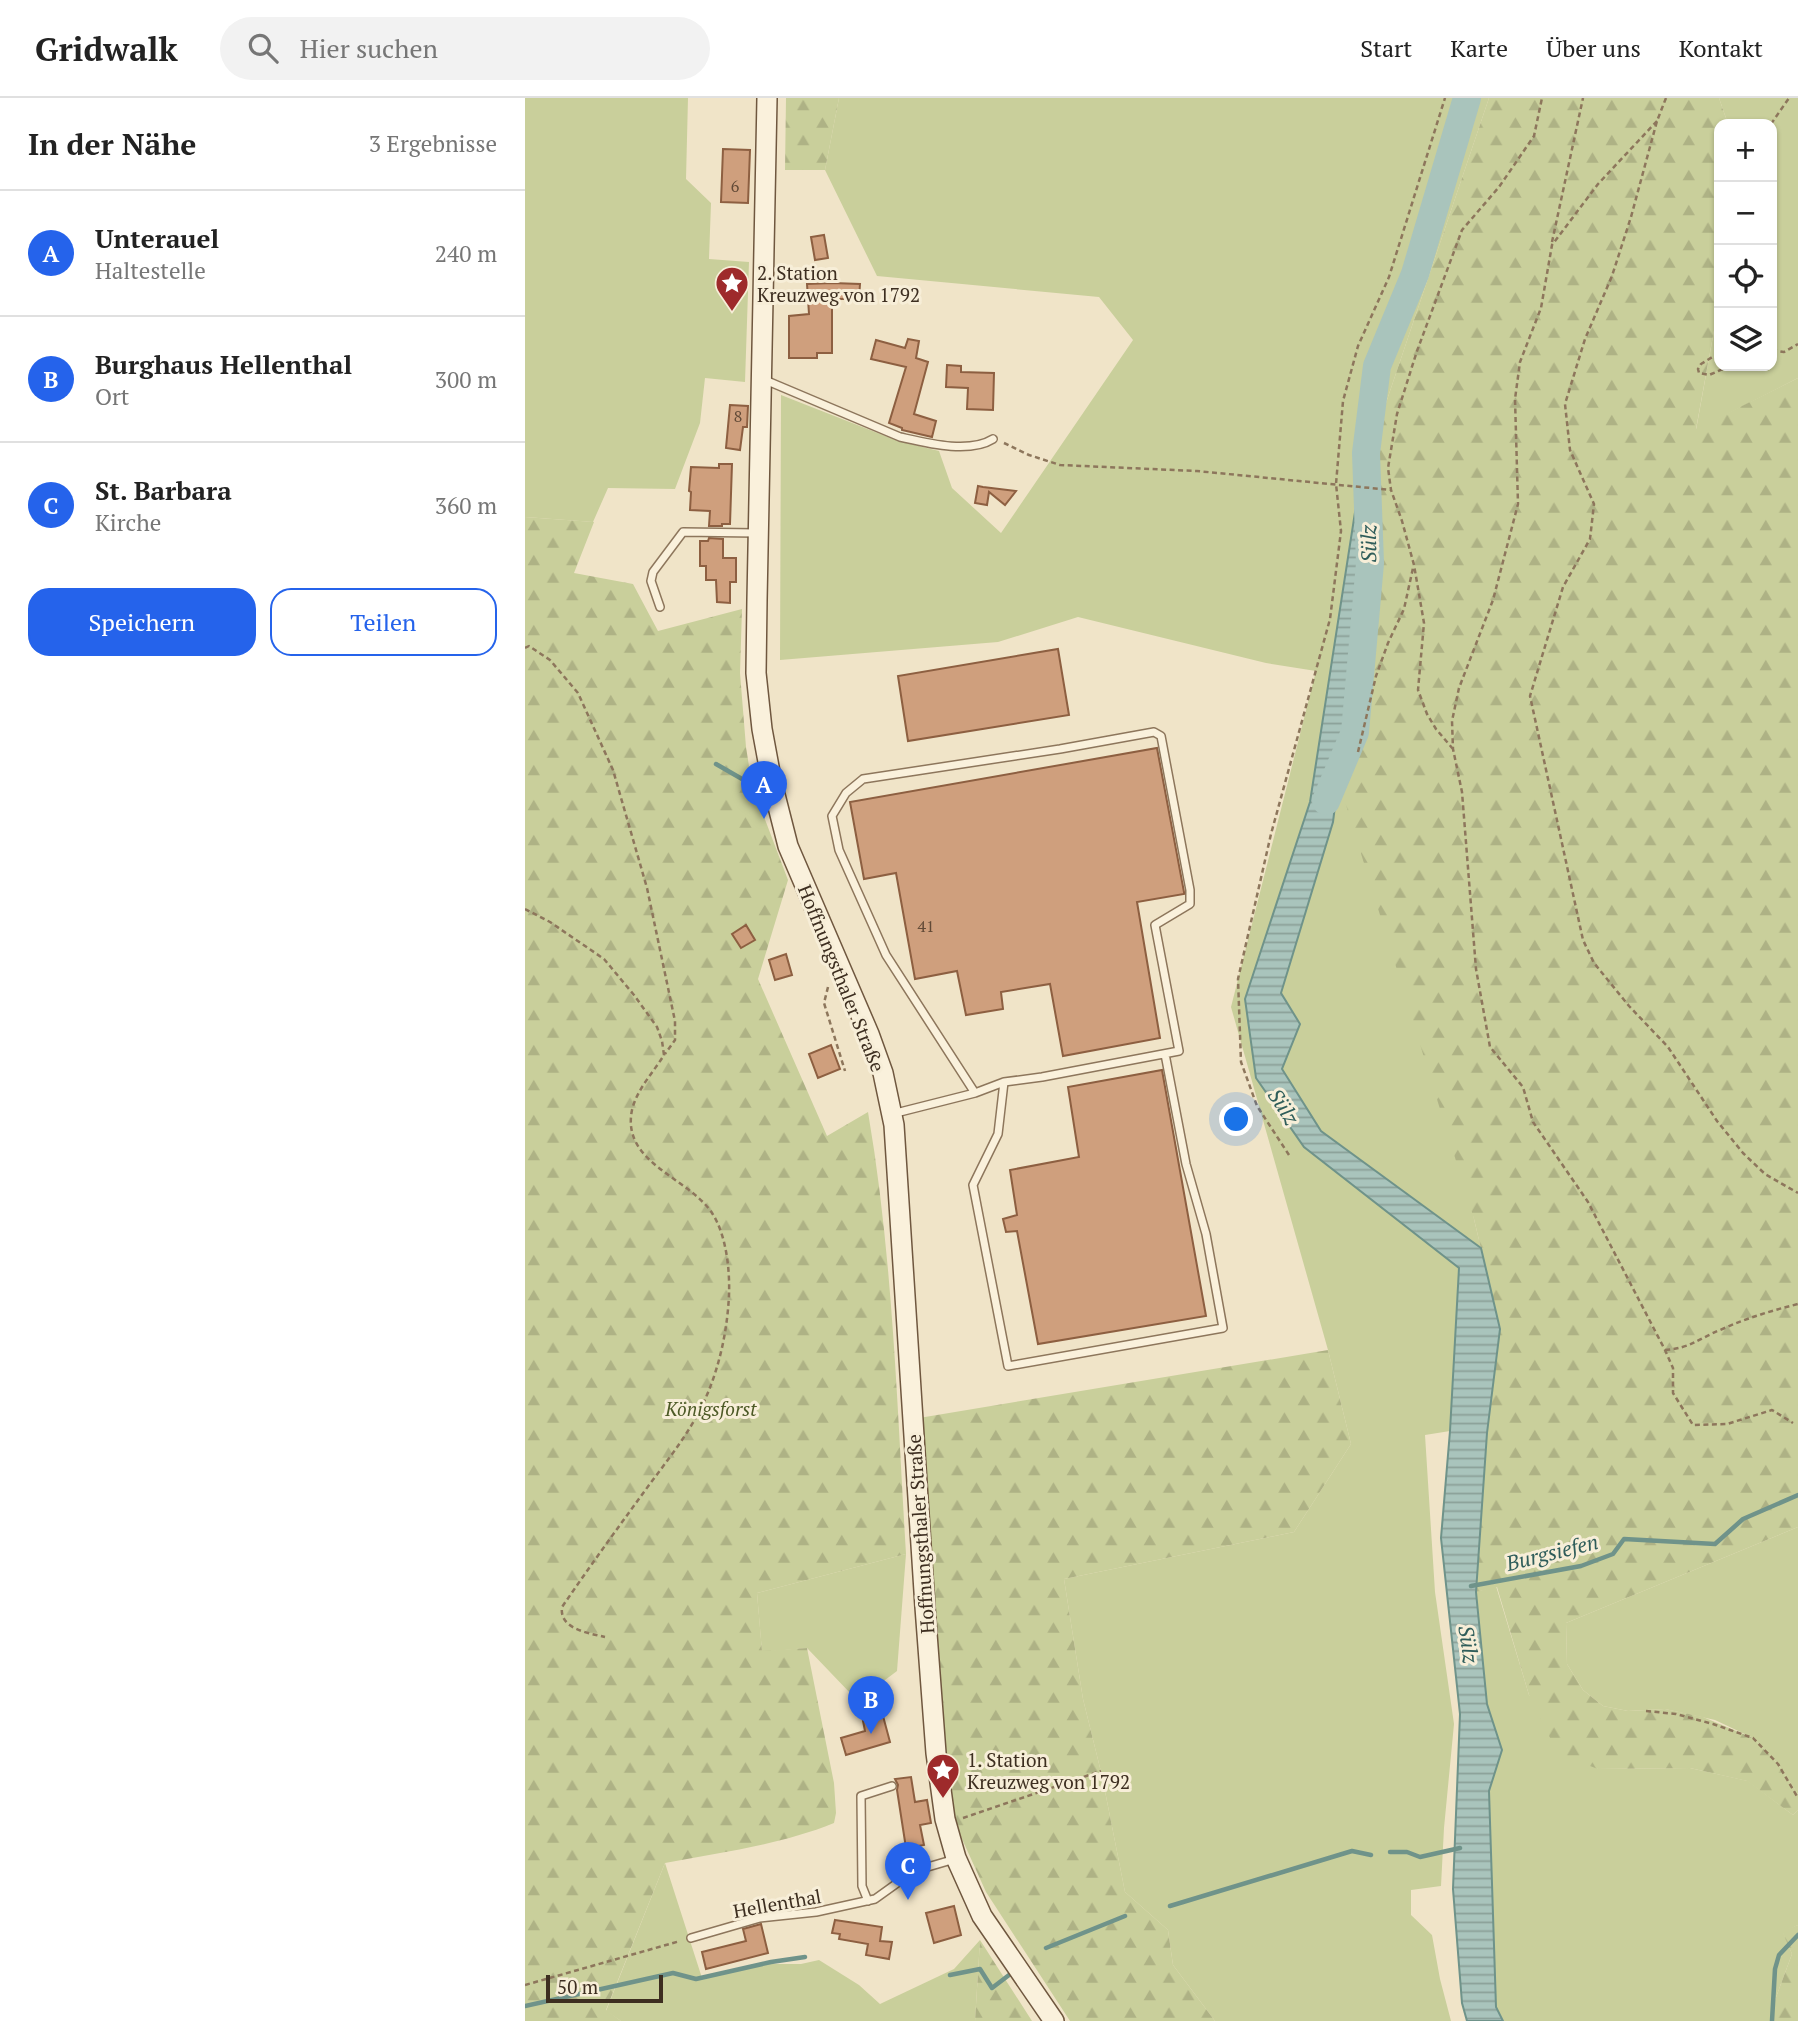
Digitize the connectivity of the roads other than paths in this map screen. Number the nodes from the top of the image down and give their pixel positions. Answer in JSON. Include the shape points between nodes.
{"nodes":[{"id":1,"x":767,"y":98,"type":"edge"},
{"id":2,"x":761,"y":379,"type":"junction"},
{"id":3,"x":993,"y":439,"type":"road end"},
{"id":4,"x":757,"y":533,"type":"junction"},
{"id":5,"x":660,"y":607,"type":"dead end"},
{"id":6,"x":1165,"y":1054,"type":"junction"},
{"id":7,"x":1004,"y":1082,"type":"junction"},
{"id":8,"x":975,"y":1093,"type":"junction"},
{"id":9,"x":891,"y":1114,"type":"junction"},
{"id":10,"x":892,"y":1786,"type":"dead end"},
{"id":11,"x":956,"y":1858,"type":"junction"},
{"id":12,"x":868,"y":1900,"type":"junction"},
{"id":13,"x":691,"y":1938,"type":"road end"},
{"id":14,"x":1054,"y":2021,"type":"edge"}],
"edges":[{"from":1,"to":2,"type":"main road","name":"Hoffnungsthaler Straße"},
{"from":2,"to":3,"type":"lane","via":[[900,437],[971,446]]},
{"from":2,"to":4,"type":"main road","name":"Hoffnungsthaler Straße"},
{"from":4,"to":5,"type":"lane","via":[[683,532],[653,572],[651,580]]},
{"from":4,"to":9,"type":"main road","name":"Hoffnungsthaler Straße","via":[[756,673],[766,755],[788,846],[869,1034]]},
{"from":6,"to":7,"type":"lane"},
{"from":6,"to":7,"type":"lane","via":[[1223,1328],[1008,1366],[973,1185],[998,1134]]},
{"from":6,"to":8,"type":"lane","via":[[1178,1051],[1155,925],[1190,904],[1190,890],[1161,736],[1154,732],[863,779],[846,793],[831,816],[839,850],[886,955]]},
{"from":7,"to":8,"type":"lane"},
{"from":8,"to":9,"type":"lane"},
{"from":9,"to":11,"type":"main road","name":"Hoffnungsthaler Straße","via":[[936,1753]]},
{"from":10,"to":12,"type":"lane","via":[[861,1796],[862,1886]]},
{"from":11,"to":12,"type":"lane","name":"Hellenthal","via":[[914,1871]]},
{"from":11,"to":14,"type":"main road","name":"Hoffnungsthaler Straße","via":[[982,1916]]},
{"from":12,"to":13,"type":"lane","name":"Hellenthal","via":[[760,1918]]}]}
